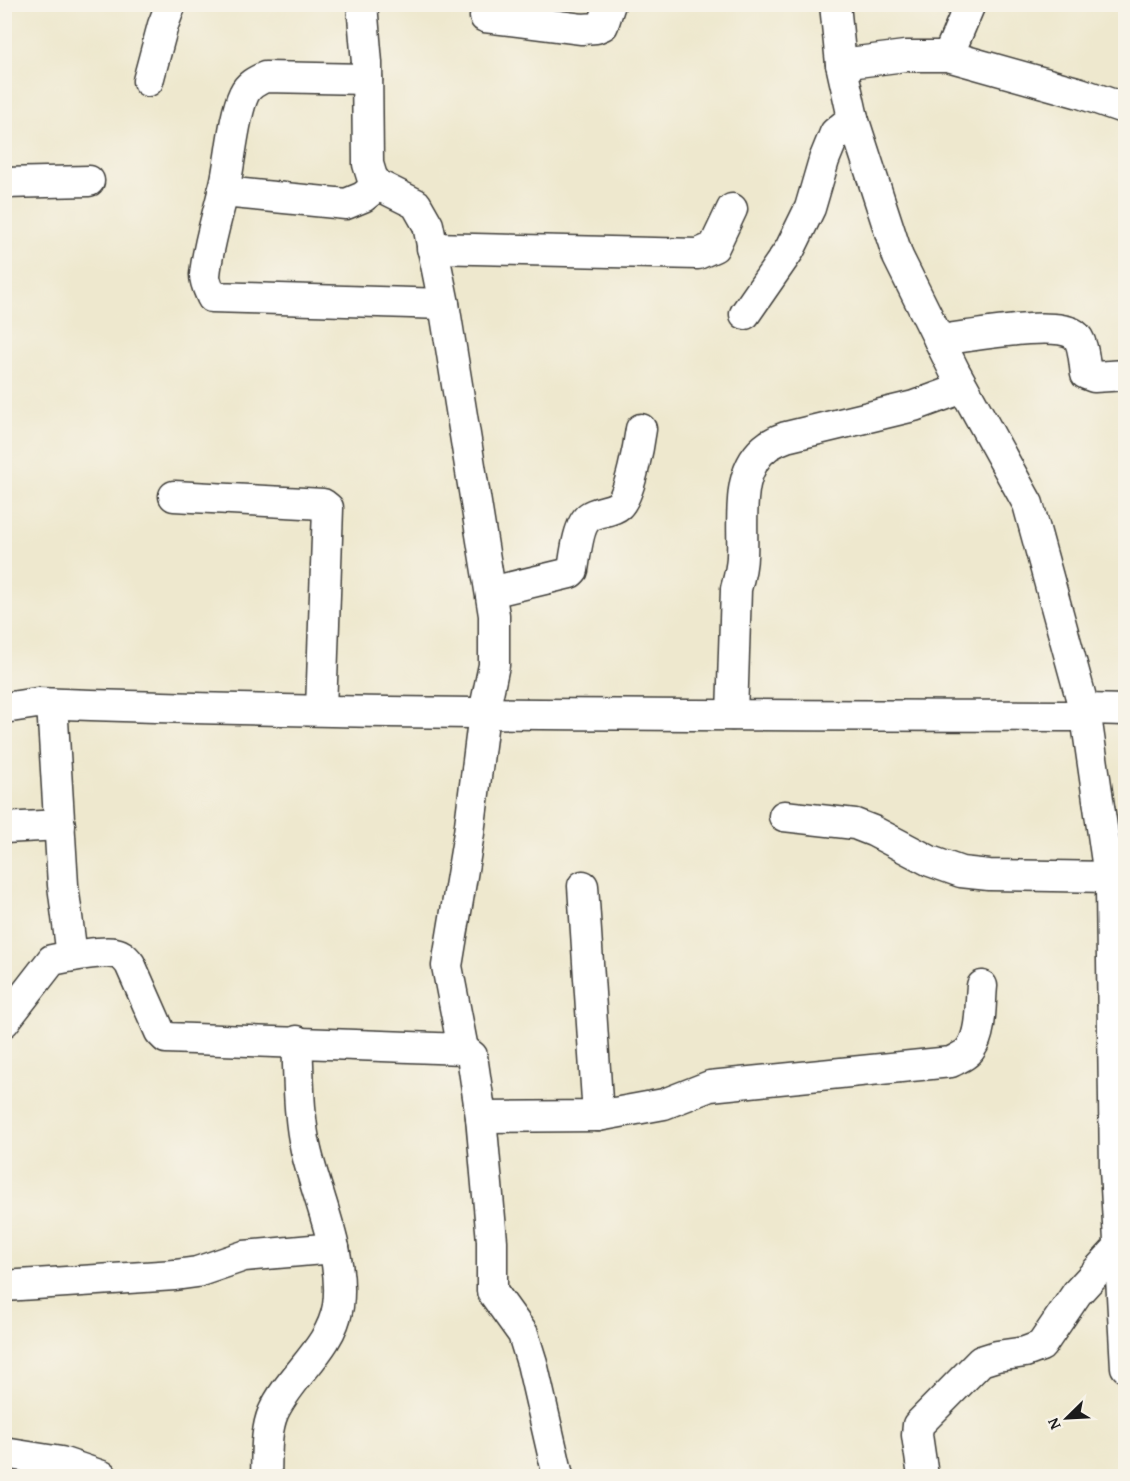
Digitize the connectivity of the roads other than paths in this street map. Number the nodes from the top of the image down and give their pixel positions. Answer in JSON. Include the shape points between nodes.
{"nodes":[{"id":1,"x":171,"y":4,"type":"edge"},
{"id":2,"x":362,"y":4,"type":"edge"},
{"id":3,"x":610,"y":4,"type":"edge"},
{"id":4,"x":835,"y":4,"type":"edge"},
{"id":5,"x":970,"y":4,"type":"edge"},
{"id":6,"x":485,"y":17,"type":"dead end"},
{"id":7,"x":948,"y":56,"type":"junction"},
{"id":8,"x":841,"y":64,"type":"junction"},
{"id":9,"x":367,"y":79,"type":"junction"},
{"id":10,"x":148,"y":81,"type":"dead end"},
{"id":11,"x":1125,"y":109,"type":"edge"},
{"id":12,"x":853,"y":118,"type":"junction"},
{"id":13,"x":89,"y":181,"type":"dead end"},
{"id":14,"x":4,"y":183,"type":"edge"},
{"id":15,"x":378,"y":185,"type":"junction"},
{"id":16,"x":223,"y":192,"type":"junction"},
{"id":17,"x":732,"y":209,"type":"dead end"},
{"id":18,"x":432,"y":248,"type":"junction"},
{"id":19,"x":444,"y":304,"type":"junction"},
{"id":20,"x":745,"y":314,"type":"dead end"},
{"id":21,"x":939,"y":340,"type":"junction"},
{"id":22,"x":1125,"y":375,"type":"edge"},
{"id":23,"x":963,"y":388,"type":"junction"},
{"id":24,"x":641,"y":429,"type":"dead end"},
{"id":25,"x":174,"y":496,"type":"dead end"},
{"id":26,"x":490,"y":592,"type":"junction"},
{"id":27,"x":52,"y":704,"type":"junction"},
{"id":28,"x":4,"y":708,"type":"edge"},
{"id":29,"x":321,"y":710,"type":"junction"},
{"id":30,"x":1125,"y":710,"type":"edge"},
{"id":31,"x":1085,"y":712,"type":"junction"},
{"id":32,"x":484,"y":713,"type":"junction"},
{"id":33,"x":732,"y":715,"type":"junction"},
{"id":34,"x":784,"y":816,"type":"dead end"},
{"id":35,"x":60,"y":825,"type":"junction"},
{"id":36,"x":4,"y":828,"type":"edge"},
{"id":37,"x":1110,"y":877,"type":"junction"},
{"id":38,"x":583,"y":886,"type":"dead end"},
{"id":39,"x":72,"y":956,"type":"junction"},
{"id":40,"x":982,"y":986,"type":"dead end"},
{"id":41,"x":4,"y":1022,"type":"edge"},
{"id":42,"x":297,"y":1041,"type":"junction"},
{"id":43,"x":463,"y":1049,"type":"junction"},
{"id":44,"x":598,"y":1116,"type":"junction"},
{"id":45,"x":481,"y":1117,"type":"junction"},
{"id":46,"x":1120,"y":1164,"type":"edge"},
{"id":47,"x":1119,"y":1246,"type":"junction"},
{"id":48,"x":334,"y":1248,"type":"junction"},
{"id":49,"x":4,"y":1287,"type":"edge"},
{"id":50,"x":1125,"y":1367,"type":"edge"},
{"id":51,"x":4,"y":1453,"type":"edge"},
{"id":52,"x":102,"y":1476,"type":"edge"},
{"id":53,"x":266,"y":1476,"type":"edge"},
{"id":54,"x":558,"y":1476,"type":"edge"},
{"id":55,"x":923,"y":1476,"type":"edge"}],
"edges":[{"from":1,"to":10,"type":"street"},
{"from":2,"to":9,"type":"street"},
{"from":3,"to":6,"type":"street","via":[[603,25],[596,28]]},
{"from":4,"to":8,"type":"street"},
{"from":5,"to":7,"type":"street"},
{"from":7,"to":8,"type":"street","via":[[905,56]]},
{"from":7,"to":11,"type":"street"},
{"from":8,"to":12,"type":"street"},
{"from":9,"to":15,"type":"street","via":[[368,164]]},
{"from":9,"to":16,"type":"street","via":[[265,77],[252,83],[240,104]]},
{"from":12,"to":20,"type":"street","via":[[835,133],[810,208],[790,249]]},
{"from":12,"to":21,"type":"street","via":[[898,257]]},
{"from":13,"to":14,"type":"street"},
{"from":15,"to":16,"type":"street","via":[[346,204]]},
{"from":15,"to":18,"type":"street","via":[[416,204],[428,225]]},
{"from":16,"to":19,"type":"street","via":[[205,278],[212,297]]},
{"from":17,"to":18,"type":"street","via":[[714,247],[698,254]]},
{"from":18,"to":19,"type":"street"},
{"from":19,"to":26,"type":"street"},
{"from":21,"to":22,"type":"street","via":[[1050,327],[1075,334],[1086,374]]},
{"from":21,"to":23,"type":"street"},
{"from":23,"to":31,"type":"street","via":[[1028,504]]},
{"from":23,"to":33,"type":"street","via":[[914,405],[786,437],[767,446],[753,463],[742,505]]},
{"from":24,"to":26,"type":"street","via":[[624,498],[616,507],[589,517],[583,524],[573,570]]},
{"from":25,"to":29,"type":"street","via":[[323,504],[328,508]]},
{"from":26,"to":32,"type":"street","via":[[494,665]]},
{"from":27,"to":28,"type":"street"},
{"from":27,"to":29,"type":"street"},
{"from":27,"to":35,"type":"street"},
{"from":29,"to":32,"type":"street"},
{"from":30,"to":31,"type":"street"},
{"from":31,"to":33,"type":"street"},
{"from":31,"to":37,"type":"street"},
{"from":32,"to":33,"type":"street"},
{"from":32,"to":43,"type":"street","via":[[470,833],[447,966]]},
{"from":34,"to":37,"type":"street","via":[[855,824],[961,872]]},
{"from":35,"to":36,"type":"street"},
{"from":35,"to":39,"type":"street"},
{"from":37,"to":46,"type":"street"},
{"from":38,"to":44,"type":"street"},
{"from":39,"to":41,"type":"street","via":[[52,960]]},
{"from":39,"to":42,"type":"street","via":[[114,952],[124,957],[166,1038]]},
{"from":40,"to":44,"type":"street","via":[[972,1048],[951,1062],[710,1086],[664,1104]]},
{"from":42,"to":43,"type":"street"},
{"from":42,"to":48,"type":"street","via":[[305,1148]]},
{"from":43,"to":45,"type":"street","via":[[472,1056]]},
{"from":44,"to":45,"type":"street"},
{"from":45,"to":54,"type":"street","via":[[492,1241],[492,1291],[523,1334]]},
{"from":46,"to":47,"type":"street"},
{"from":47,"to":50,"type":"street"},
{"from":47,"to":55,"type":"street","via":[[1077,1293],[1041,1346],[981,1361],[918,1425]]},
{"from":48,"to":49,"type":"street","via":[[244,1256],[175,1275]]},
{"from":48,"to":53,"type":"street","via":[[338,1304],[333,1328],[271,1417]]},
{"from":51,"to":52,"type":"street","via":[[61,1462]]}]}
